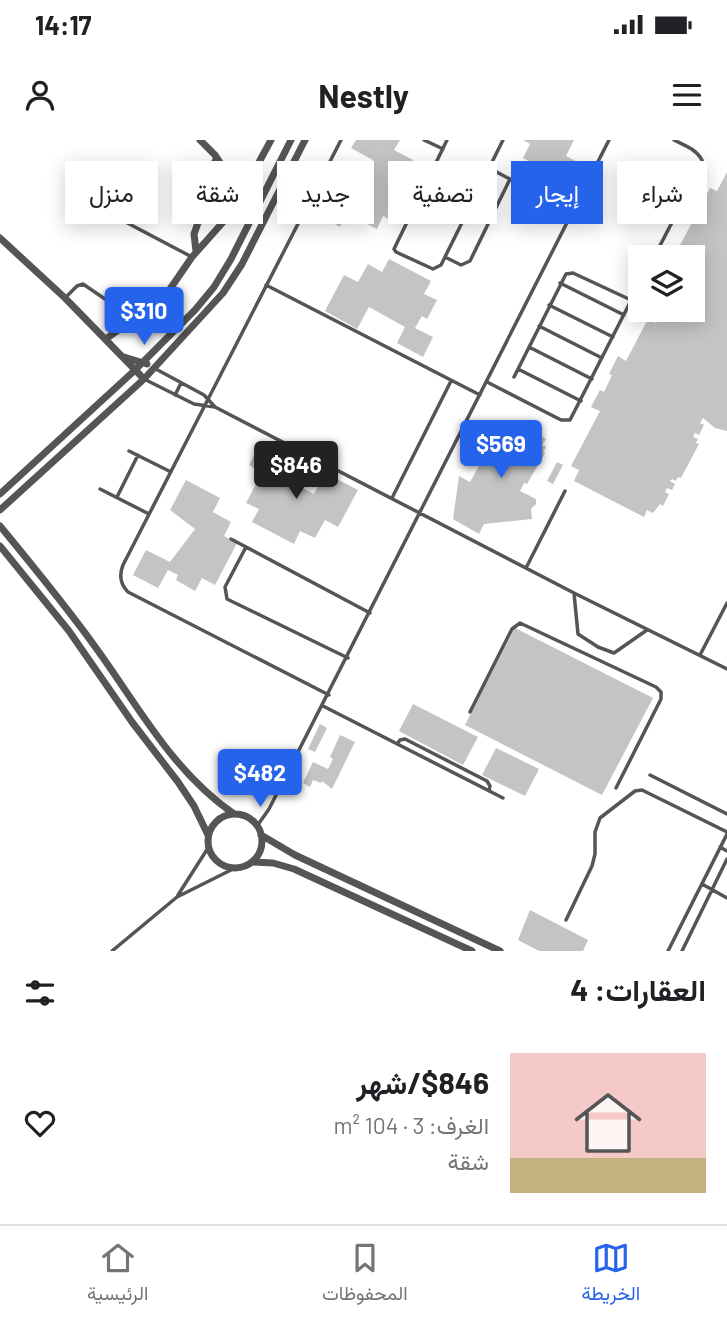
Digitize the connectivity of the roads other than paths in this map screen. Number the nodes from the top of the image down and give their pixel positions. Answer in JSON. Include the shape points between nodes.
{"nodes":[{"id":1,"x":200,"y":140,"type":"edge"},
{"id":2,"x":271,"y":140,"type":"edge"},
{"id":3,"x":291,"y":140,"type":"edge"},
{"id":4,"x":305,"y":140,"type":"edge"},
{"id":5,"x":341,"y":140,"type":"edge"},
{"id":6,"x":424,"y":140,"type":"edge"},
{"id":7,"x":447,"y":140,"type":"edge"},
{"id":8,"x":503,"y":140,"type":"edge"},
{"id":9,"x":609,"y":140,"type":"edge"},
{"id":10,"x":674,"y":140,"type":"edge"},
{"id":11,"x":443,"y":149,"type":"junction"},
{"id":12,"x":217,"y":158,"type":"junction"},
{"id":13,"x":219,"y":161,"type":"edge"},
{"id":14,"x":260,"y":161,"type":"edge"},
{"id":15,"x":492,"y":161,"type":"edge"},
{"id":16,"x":598,"y":161,"type":"edge"},
{"id":17,"x":497,"y":172,"type":"edge"},
{"id":18,"x":510,"y":179,"type":"joint"},
{"id":19,"x":131,"y":224,"type":"edge"},
{"id":20,"x":222,"y":224,"type":"edge"},
{"id":21,"x":461,"y":224,"type":"edge"},
{"id":22,"x":566,"y":224,"type":"edge"},
{"id":23,"x":0,"y":239,"type":"edge"},
{"id":24,"x":660,"y":245,"type":"edge"},
{"id":25,"x":194,"y":254,"type":"junction"},
{"id":26,"x":445,"y":257,"type":"junction"},
{"id":27,"x":560,"y":283,"type":"junction"},
{"id":28,"x":266,"y":285,"type":"junction"},
{"id":29,"x":65,"y":298,"type":"junction"},
{"id":30,"x":105,"y":299,"type":"dead end"},
{"id":31,"x":628,"y":299,"type":"edge"},
{"id":32,"x":550,"y":305,"type":"junction"},
{"id":33,"x":628,"y":306,"type":"edge"},
{"id":34,"x":624,"y":315,"type":"junction"},
{"id":35,"x":539,"y":326,"type":"junction"},
{"id":36,"x":613,"y":337,"type":"junction"},
{"id":37,"x":106,"y":339,"type":"junction"},
{"id":38,"x":529,"y":347,"type":"junction"},
{"id":39,"x":124,"y":357,"type":"junction"},
{"id":40,"x":602,"y":358,"type":"junction"},
{"id":41,"x":144,"y":362,"type":"junction"},
{"id":42,"x":154,"y":368,"type":"junction"},
{"id":43,"x":518,"y":369,"type":"junction"},
{"id":44,"x":134,"y":371,"type":"junction"},
{"id":45,"x":514,"y":377,"type":"dead end"},
{"id":46,"x":144,"y":379,"type":"junction"},
{"id":47,"x":592,"y":379,"type":"junction"},
{"id":48,"x":452,"y":381,"type":"junction"},
{"id":49,"x":486,"y":382,"type":"junction"},
{"id":50,"x":181,"y":383,"type":"junction"},
{"id":51,"x":175,"y":394,"type":"junction"},
{"id":52,"x":480,"y":395,"type":"junction"},
{"id":53,"x":208,"y":399,"type":"junction"},
{"id":54,"x":581,"y":401,"type":"junction"},
{"id":55,"x":204,"y":407,"type":"junction"},
{"id":56,"x":215,"y":407,"type":"junction"},
{"id":57,"x":129,"y":451,"type":"dead end"},
{"id":58,"x":138,"y":455,"type":"junction"},
{"id":59,"x":171,"y":471,"type":"junction"},
{"id":60,"x":100,"y":489,"type":"dead end"},
{"id":61,"x":565,"y":491,"type":"dead end"},
{"id":62,"x":0,"y":494,"type":"edge"},
{"id":63,"x":117,"y":497,"type":"junction"},
{"id":64,"x":392,"y":498,"type":"junction"},
{"id":65,"x":0,"y":510,"type":"edge"},
{"id":66,"x":421,"y":513,"type":"junction"},
{"id":67,"x":149,"y":514,"type":"junction"},
{"id":68,"x":0,"y":526,"type":"edge"},
{"id":69,"x":231,"y":539,"type":"dead end"},
{"id":70,"x":0,"y":546,"type":"edge"},
{"id":71,"x":246,"y":547,"type":"junction"},
{"id":72,"x":526,"y":568,"type":"junction"},
{"id":73,"x":574,"y":593,"type":"junction"},
{"id":74,"x":727,"y":603,"type":"edge"},
{"id":75,"x":370,"y":613,"type":"junction"},
{"id":76,"x":648,"y":629,"type":"junction"},
{"id":77,"x":598,"y":647,"type":"junction"},
{"id":78,"x":700,"y":655,"type":"junction"},
{"id":79,"x":592,"y":656,"type":"junction"},
{"id":80,"x":348,"y":658,"type":"junction"},
{"id":81,"x":727,"y":669,"type":"edge"},
{"id":82,"x":329,"y":695,"type":"junction"},
{"id":83,"x":323,"y":706,"type":"junction"},
{"id":84,"x":470,"y":712,"type":"dead end"},
{"id":85,"x":397,"y":744,"type":"junction"},
{"id":86,"x":650,"y":775,"type":"dead end"},
{"id":87,"x":616,"y":788,"type":"dead end"},
{"id":88,"x":489,"y":791,"type":"junction"},
{"id":89,"x":503,"y":798,"type":"dead end"},
{"id":90,"x":234,"y":814,"type":"junction"},
{"id":91,"x":727,"y":814,"type":"edge"},
{"id":92,"x":257,"y":826,"type":"junction"},
{"id":93,"x":727,"y":833,"type":"edge"},
{"id":94,"x":208,"y":835,"type":"junction"},
{"id":95,"x":261,"y":835,"type":"junction"},
{"id":96,"x":720,"y":847,"type":"junction"},
{"id":97,"x":208,"y":848,"type":"junction"},
{"id":98,"x":727,"y":851,"type":"edge"},
{"id":99,"x":727,"y":859,"type":"edge"},
{"id":100,"x":252,"y":862,"type":"junction"},
{"id":101,"x":235,"y":868,"type":"junction"},
{"id":102,"x":702,"y":884,"type":"junction"},
{"id":103,"x":712,"y":890,"type":"junction"},
{"id":104,"x":177,"y":897,"type":"junction"},
{"id":105,"x":727,"y":898,"type":"edge"},
{"id":106,"x":566,"y":920,"type":"dead end"},
{"id":107,"x":112,"y":951,"type":"edge"},
{"id":108,"x":472,"y":951,"type":"edge"},
{"id":109,"x":500,"y":951,"type":"edge"},
{"id":110,"x":668,"y":951,"type":"edge"},
{"id":111,"x":682,"y":951,"type":"edge"}],
"edges":[{"from":1,"to":12,"type":"street"},
{"from":2,"to":14,"type":"street"},
{"from":3,"to":41,"type":"street","via":[[214,287]]},
{"from":4,"to":42,"type":"street","via":[[223,293]]},
{"from":5,"to":28,"type":"lane"},
{"from":6,"to":11,"type":"lane"},
{"from":7,"to":11,"type":"lane"},
{"from":8,"to":15,"type":"lane"},
{"from":9,"to":16,"type":"lane"},
{"from":10,"to":24,"type":"lane","via":[[701,156],[702,168]]},
{"from":11,"to":26,"type":"lane","via":[[394,249],[433,269],[438,269]]},
{"from":12,"to":13,"type":"street"},
{"from":12,"to":25,"type":"street","via":[[209,172],[205,204],[194,234]]},
{"from":17,"to":18,"type":"lane"},
{"from":18,"to":26,"type":"lane","via":[[470,261],[461,265]]},
{"from":19,"to":25,"type":"lane"},
{"from":20,"to":25,"type":"street"},
{"from":21,"to":26,"type":"lane"},
{"from":22,"to":49,"type":"lane"},
{"from":23,"to":29,"type":"street"},
{"from":25,"to":37,"type":"street","via":[[164,295]]},
{"from":27,"to":31,"type":"lane","via":[[573,273]]},
{"from":27,"to":32,"type":"lane"},
{"from":27,"to":34,"type":"lane"},
{"from":28,"to":48,"type":"lane"},
{"from":28,"to":53,"type":"lane"},
{"from":29,"to":30,"type":"lane","via":[[83,284]]},
{"from":29,"to":37,"type":"street"},
{"from":32,"to":35,"type":"lane"},
{"from":32,"to":36,"type":"lane"},
{"from":33,"to":34,"type":"lane"},
{"from":34,"to":36,"type":"lane"},
{"from":35,"to":38,"type":"lane"},
{"from":35,"to":40,"type":"lane"},
{"from":36,"to":40,"type":"lane"},
{"from":37,"to":39,"type":"street"},
{"from":38,"to":43,"type":"lane"},
{"from":38,"to":47,"type":"lane"},
{"from":39,"to":41,"type":"street"},
{"from":39,"to":44,"type":"street"},
{"from":40,"to":47,"type":"lane"},
{"from":41,"to":42,"type":"street"},
{"from":41,"to":44,"type":"street"},
{"from":42,"to":46,"type":"street"},
{"from":42,"to":50,"type":"lane"},
{"from":43,"to":45,"type":"lane"},
{"from":43,"to":54,"type":"lane"},
{"from":44,"to":46,"type":"street"},
{"from":44,"to":62,"type":"street"},
{"from":46,"to":51,"type":"lane"},
{"from":46,"to":65,"type":"street"},
{"from":47,"to":54,"type":"lane"},
{"from":48,"to":52,"type":"lane"},
{"from":48,"to":64,"type":"lane"},
{"from":49,"to":52,"type":"lane"},
{"from":49,"to":54,"type":"lane","via":[[563,421],[573,417]]},
{"from":50,"to":51,"type":"lane"},
{"from":50,"to":53,"type":"lane"},
{"from":51,"to":55,"type":"lane"},
{"from":52,"to":66,"type":"lane"},
{"from":53,"to":55,"type":"lane"},
{"from":53,"to":56,"type":"lane"},
{"from":55,"to":56,"type":"lane"},
{"from":55,"to":59,"type":"lane"},
{"from":56,"to":64,"type":"lane"},
{"from":57,"to":58,"type":"lane"},
{"from":58,"to":59,"type":"lane"},
{"from":58,"to":63,"type":"lane"},
{"from":59,"to":67,"type":"lane"},
{"from":60,"to":63,"type":"lane"},
{"from":61,"to":72,"type":"lane"},
{"from":63,"to":67,"type":"lane"},
{"from":64,"to":66,"type":"lane"},
{"from":66,"to":72,"type":"lane"},
{"from":66,"to":75,"type":"lane"},
{"from":67,"to":82,"type":"lane","via":[[121,570],[124,588]]},
{"from":68,"to":90,"type":"street","via":[[75,619],[178,765]]},
{"from":69,"to":71,"type":"lane"},
{"from":70,"to":94,"type":"street","via":[[69,631],[178,782]]},
{"from":71,"to":75,"type":"lane"},
{"from":71,"to":80,"type":"lane","via":[[225,587],[227,598]]},
{"from":72,"to":73,"type":"lane"},
{"from":73,"to":76,"type":"lane"},
{"from":73,"to":77,"type":"lane","via":[[578,634]]},
{"from":74,"to":78,"type":"lane"},
{"from":75,"to":80,"type":"lane"},
{"from":76,"to":77,"type":"lane","via":[[614,653]]},
{"from":76,"to":78,"type":"lane"},
{"from":77,"to":79,"type":"lane"},
{"from":78,"to":81,"type":"lane"},
{"from":79,"to":84,"type":"lane","via":[[517,623]]},
{"from":79,"to":87,"type":"lane","via":[[662,694]]},
{"from":80,"to":82,"type":"lane"},
{"from":82,"to":83,"type":"lane"},
{"from":83,"to":85,"type":"lane"},
{"from":83,"to":92,"type":"lane"},
{"from":85,"to":88,"type":"lane"},
{"from":85,"to":88,"type":"lane","via":[[405,739],[485,780]]},
{"from":86,"to":91,"type":"lane"},
{"from":88,"to":89,"type":"lane"},
{"from":90,"to":92,"type":"street"},
{"from":90,"to":94,"type":"street","via":[[217,820]]},
{"from":92,"to":95,"type":"street"},
{"from":93,"to":96,"type":"lane"},
{"from":93,"to":106,"type":"lane","via":[[642,790],[635,791],[598,822],[592,866]]},
{"from":94,"to":97,"type":"street"},
{"from":95,"to":100,"type":"street"},
{"from":95,"to":109,"type":"street"},
{"from":96,"to":98,"type":"lane"},
{"from":96,"to":102,"type":"lane"},
{"from":97,"to":101,"type":"street","via":[[218,863]]},
{"from":97,"to":104,"type":"lane"},
{"from":99,"to":103,"type":"lane"},
{"from":100,"to":101,"type":"street"},
{"from":100,"to":108,"type":"street","via":[[294,869]]},
{"from":101,"to":104,"type":"lane"},
{"from":102,"to":103,"type":"lane"},
{"from":102,"to":110,"type":"lane"},
{"from":103,"to":105,"type":"lane"},
{"from":103,"to":111,"type":"lane"},
{"from":104,"to":107,"type":"lane"}]}
